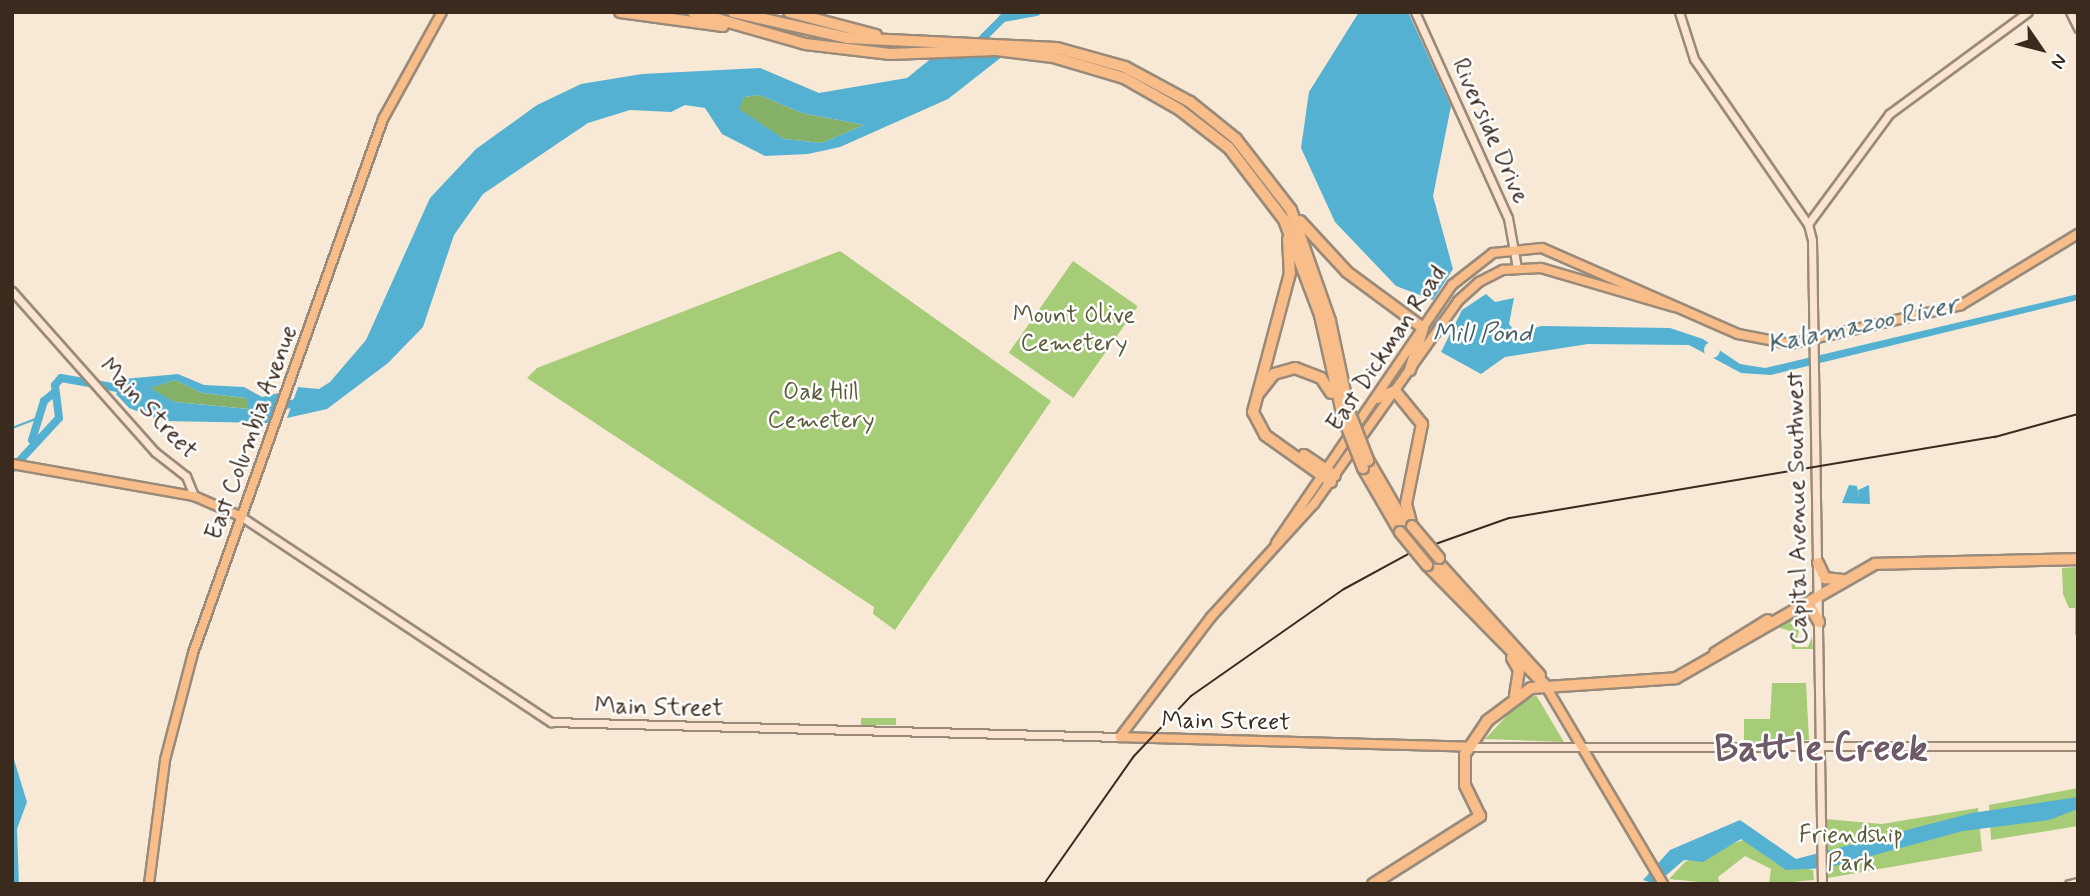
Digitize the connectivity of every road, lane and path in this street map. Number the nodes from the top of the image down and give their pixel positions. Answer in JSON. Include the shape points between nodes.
{"nodes":[{"id":1,"x":442,"y":12,"type":"edge"},
{"id":2,"x":620,"y":12,"type":"edge"},
{"id":3,"x":693,"y":12,"type":"edge"},
{"id":4,"x":733,"y":12,"type":"edge"},
{"id":5,"x":789,"y":12,"type":"edge"},
{"id":6,"x":1415,"y":12,"type":"edge"},
{"id":7,"x":1679,"y":12,"type":"edge"},
{"id":8,"x":2028,"y":12,"type":"edge"},
{"id":9,"x":2070,"y":12,"type":"edge"},
{"id":10,"x":2078,"y":28,"type":"edge"},
{"id":11,"x":782,"y":37,"type":"junction"},
{"id":12,"x":914,"y":43,"type":"junction"},
{"id":13,"x":1019,"y":48,"type":"junction"},
{"id":14,"x":1291,"y":210,"type":"junction"},
{"id":15,"x":1284,"y":221,"type":"junction"},
{"id":16,"x":1808,"y":224,"type":"junction"},
{"id":17,"x":2078,"y":234,"type":"edge"},
{"id":18,"x":1515,"y":246,"type":"junction"},
{"id":19,"x":1517,"y":268,"type":"junction"},
{"id":20,"x":12,"y":291,"type":"edge"},
{"id":21,"x":1685,"y":310,"type":"junction"},
{"id":22,"x":1423,"y":328,"type":"junction"},
{"id":23,"x":1815,"y":341,"type":"junction"},
{"id":24,"x":1332,"y":357,"type":"junction"},
{"id":25,"x":1409,"y":370,"type":"junction"},
{"id":26,"x":1395,"y":391,"type":"junction"},
{"id":27,"x":1377,"y":398,"type":"junction"},
{"id":28,"x":1336,"y":403,"type":"junction"},
{"id":29,"x":1346,"y":414,"type":"junction"},
{"id":30,"x":12,"y":464,"type":"edge"},
{"id":31,"x":1329,"y":476,"type":"junction"},
{"id":32,"x":194,"y":496,"type":"junction"},
{"id":33,"x":242,"y":517,"type":"junction"},
{"id":34,"x":1407,"y":529,"type":"junction"},
{"id":35,"x":2078,"y":559,"type":"edge"},
{"id":36,"x":1436,"y":562,"type":"junction"},
{"id":37,"x":1818,"y":563,"type":"junction"},
{"id":38,"x":1843,"y":580,"type":"junction"},
{"id":39,"x":1819,"y":593,"type":"junction"},
{"id":40,"x":1465,"y":596,"type":"junction"},
{"id":41,"x":1797,"y":606,"type":"junction"},
{"id":42,"x":1484,"y":617,"type":"junction"},
{"id":43,"x":1819,"y":622,"type":"junction"},
{"id":44,"x":1507,"y":648,"type":"junction"},
{"id":45,"x":1545,"y":685,"type":"junction"},
{"id":46,"x":1515,"y":696,"type":"junction"},
{"id":47,"x":1120,"y":737,"type":"junction"},
{"id":48,"x":2078,"y":746,"type":"edge"},
{"id":49,"x":1468,"y":747,"type":"junction"},
{"id":50,"x":1818,"y":748,"type":"junction"},
{"id":51,"x":1580,"y":749,"type":"junction"},
{"id":52,"x":2078,"y":882,"type":"edge"},
{"id":53,"x":149,"y":884,"type":"edge"},
{"id":54,"x":1373,"y":884,"type":"edge"},
{"id":55,"x":1662,"y":884,"type":"edge"},
{"id":56,"x":1822,"y":884,"type":"edge"},
{"id":57,"x":2069,"y":884,"type":"edge"}],
"edges":[{"from":1,"to":33,"type":"main road","name":"East Columbia Avenue","via":[[383,119]]},
{"from":2,"to":11,"type":"highway"},
{"from":3,"to":11,"type":"highway"},
{"from":4,"to":12,"type":"highway","via":[[815,33]]},
{"from":5,"to":12,"type":"highway"},
{"from":6,"to":18,"type":"street","name":"Riverside Drive","via":[[1506,212]]},
{"from":7,"to":16,"type":"street","via":[[1694,59]]},
{"from":8,"to":16,"type":"street","via":[[1898,106]]},
{"from":9,"to":10,"type":"street"},
{"from":11,"to":13,"type":"highway","via":[[929,53]]},
{"from":12,"to":13,"type":"highway"},
{"from":13,"to":14,"type":"highway","via":[[1125,67],[1190,102],[1236,139]]},
{"from":13,"to":15,"type":"highway","via":[[1124,78],[1180,110],[1228,148]]},
{"from":14,"to":22,"type":"highway","via":[[1347,272]]},
{"from":14,"to":24,"type":"highway","via":[[1330,321]]},
{"from":15,"to":24,"type":"highway"},
{"from":15,"to":31,"type":"highway","via":[[1291,257],[1284,300],[1254,395],[1255,421]]},
{"from":16,"to":23,"type":"street","name":"Capital Avenue Southwest"},
{"from":17,"to":23,"type":"main road","via":[[1961,305]]},
{"from":18,"to":19,"type":"street","name":"Riverside Drive"},
{"from":18,"to":21,"type":"main road","via":[[1542,248]]},
{"from":18,"to":22,"type":"main road","name":"East Dickman Road","via":[[1469,267]]},
{"from":19,"to":21,"type":"main road","via":[[1558,271]]},
{"from":19,"to":25,"type":"main road","name":"East Dickman Road","via":[[1464,295]]},
{"from":20,"to":32,"type":"street","name":"Main Street","via":[[186,477]]},
{"from":21,"to":23,"type":"main road","via":[[1754,340]]},
{"from":22,"to":25,"type":"highway"},
{"from":22,"to":27,"type":"main road","name":"East Dickman Road"},
{"from":23,"to":37,"type":"street","name":"Capital Avenue Southwest"},
{"from":24,"to":28,"type":"highway"},
{"from":24,"to":29,"type":"highway"},
{"from":25,"to":26,"type":"main road","name":"East Dickman Road"},
{"from":26,"to":27,"type":"highway"},
{"from":26,"to":31,"type":"main road","name":"East Dickman Road"},
{"from":26,"to":34,"type":"highway","via":[[1418,415],[1424,435],[1407,496]]},
{"from":27,"to":31,"type":"main road","name":"East Dickman Road"},
{"from":28,"to":29,"type":"highway"},
{"from":28,"to":31,"type":"highway","via":[[1321,378],[1295,368],[1265,382],[1257,405],[1271,434]]},
{"from":29,"to":34,"type":"highway","bridge":true,"via":[[1366,464]]},
{"from":30,"to":32,"type":"main road"},
{"from":31,"to":47,"type":"main road","name":"East Dickman Road"},
{"from":32,"to":33,"type":"main road","name":"Main Street"},
{"from":33,"to":47,"type":"street","name":"Main Street","via":[[551,722]]},
{"from":33,"to":53,"type":"main road","name":"East Columbia Avenue","via":[[178,704],[157,802]]},
{"from":34,"to":36,"type":"highway","bridge":true},
{"from":35,"to":38,"type":"highway","via":[[1892,561]]},
{"from":36,"to":40,"type":"highway"},
{"from":36,"to":40,"type":"highway"},
{"from":37,"to":38,"type":"highway","via":[[1825,578]]},
{"from":37,"to":39,"type":"street","name":"Capital Avenue Southwest"},
{"from":38,"to":39,"type":"highway"},
{"from":39,"to":41,"type":"highway"},
{"from":39,"to":43,"type":"street","name":"Capital Avenue Southwest"},
{"from":40,"to":42,"type":"highway"},
{"from":41,"to":43,"type":"highway","via":[[1812,610]]},
{"from":41,"to":45,"type":"highway","via":[[1688,673],[1657,681]]},
{"from":42,"to":44,"type":"highway"},
{"from":42,"to":45,"type":"highway"},
{"from":43,"to":50,"type":"street","name":"Capital Avenue Southwest"},
{"from":44,"to":45,"type":"highway"},
{"from":44,"to":46,"type":"highway","via":[[1518,670]]},
{"from":45,"to":46,"type":"highway"},
{"from":45,"to":51,"type":"main road"},
{"from":46,"to":49,"type":"highway"},
{"from":47,"to":49,"type":"main road","name":"Main Street"},
{"from":48,"to":50,"type":"street"},
{"from":49,"to":51,"type":"street"},
{"from":49,"to":54,"type":"highway","via":[[1464,780],[1480,816]]},
{"from":50,"to":51,"type":"street"},
{"from":50,"to":56,"type":"street","name":"Capital Avenue Southwest"},
{"from":51,"to":55,"type":"main road"},
{"from":52,"to":57,"type":"street"}]}
